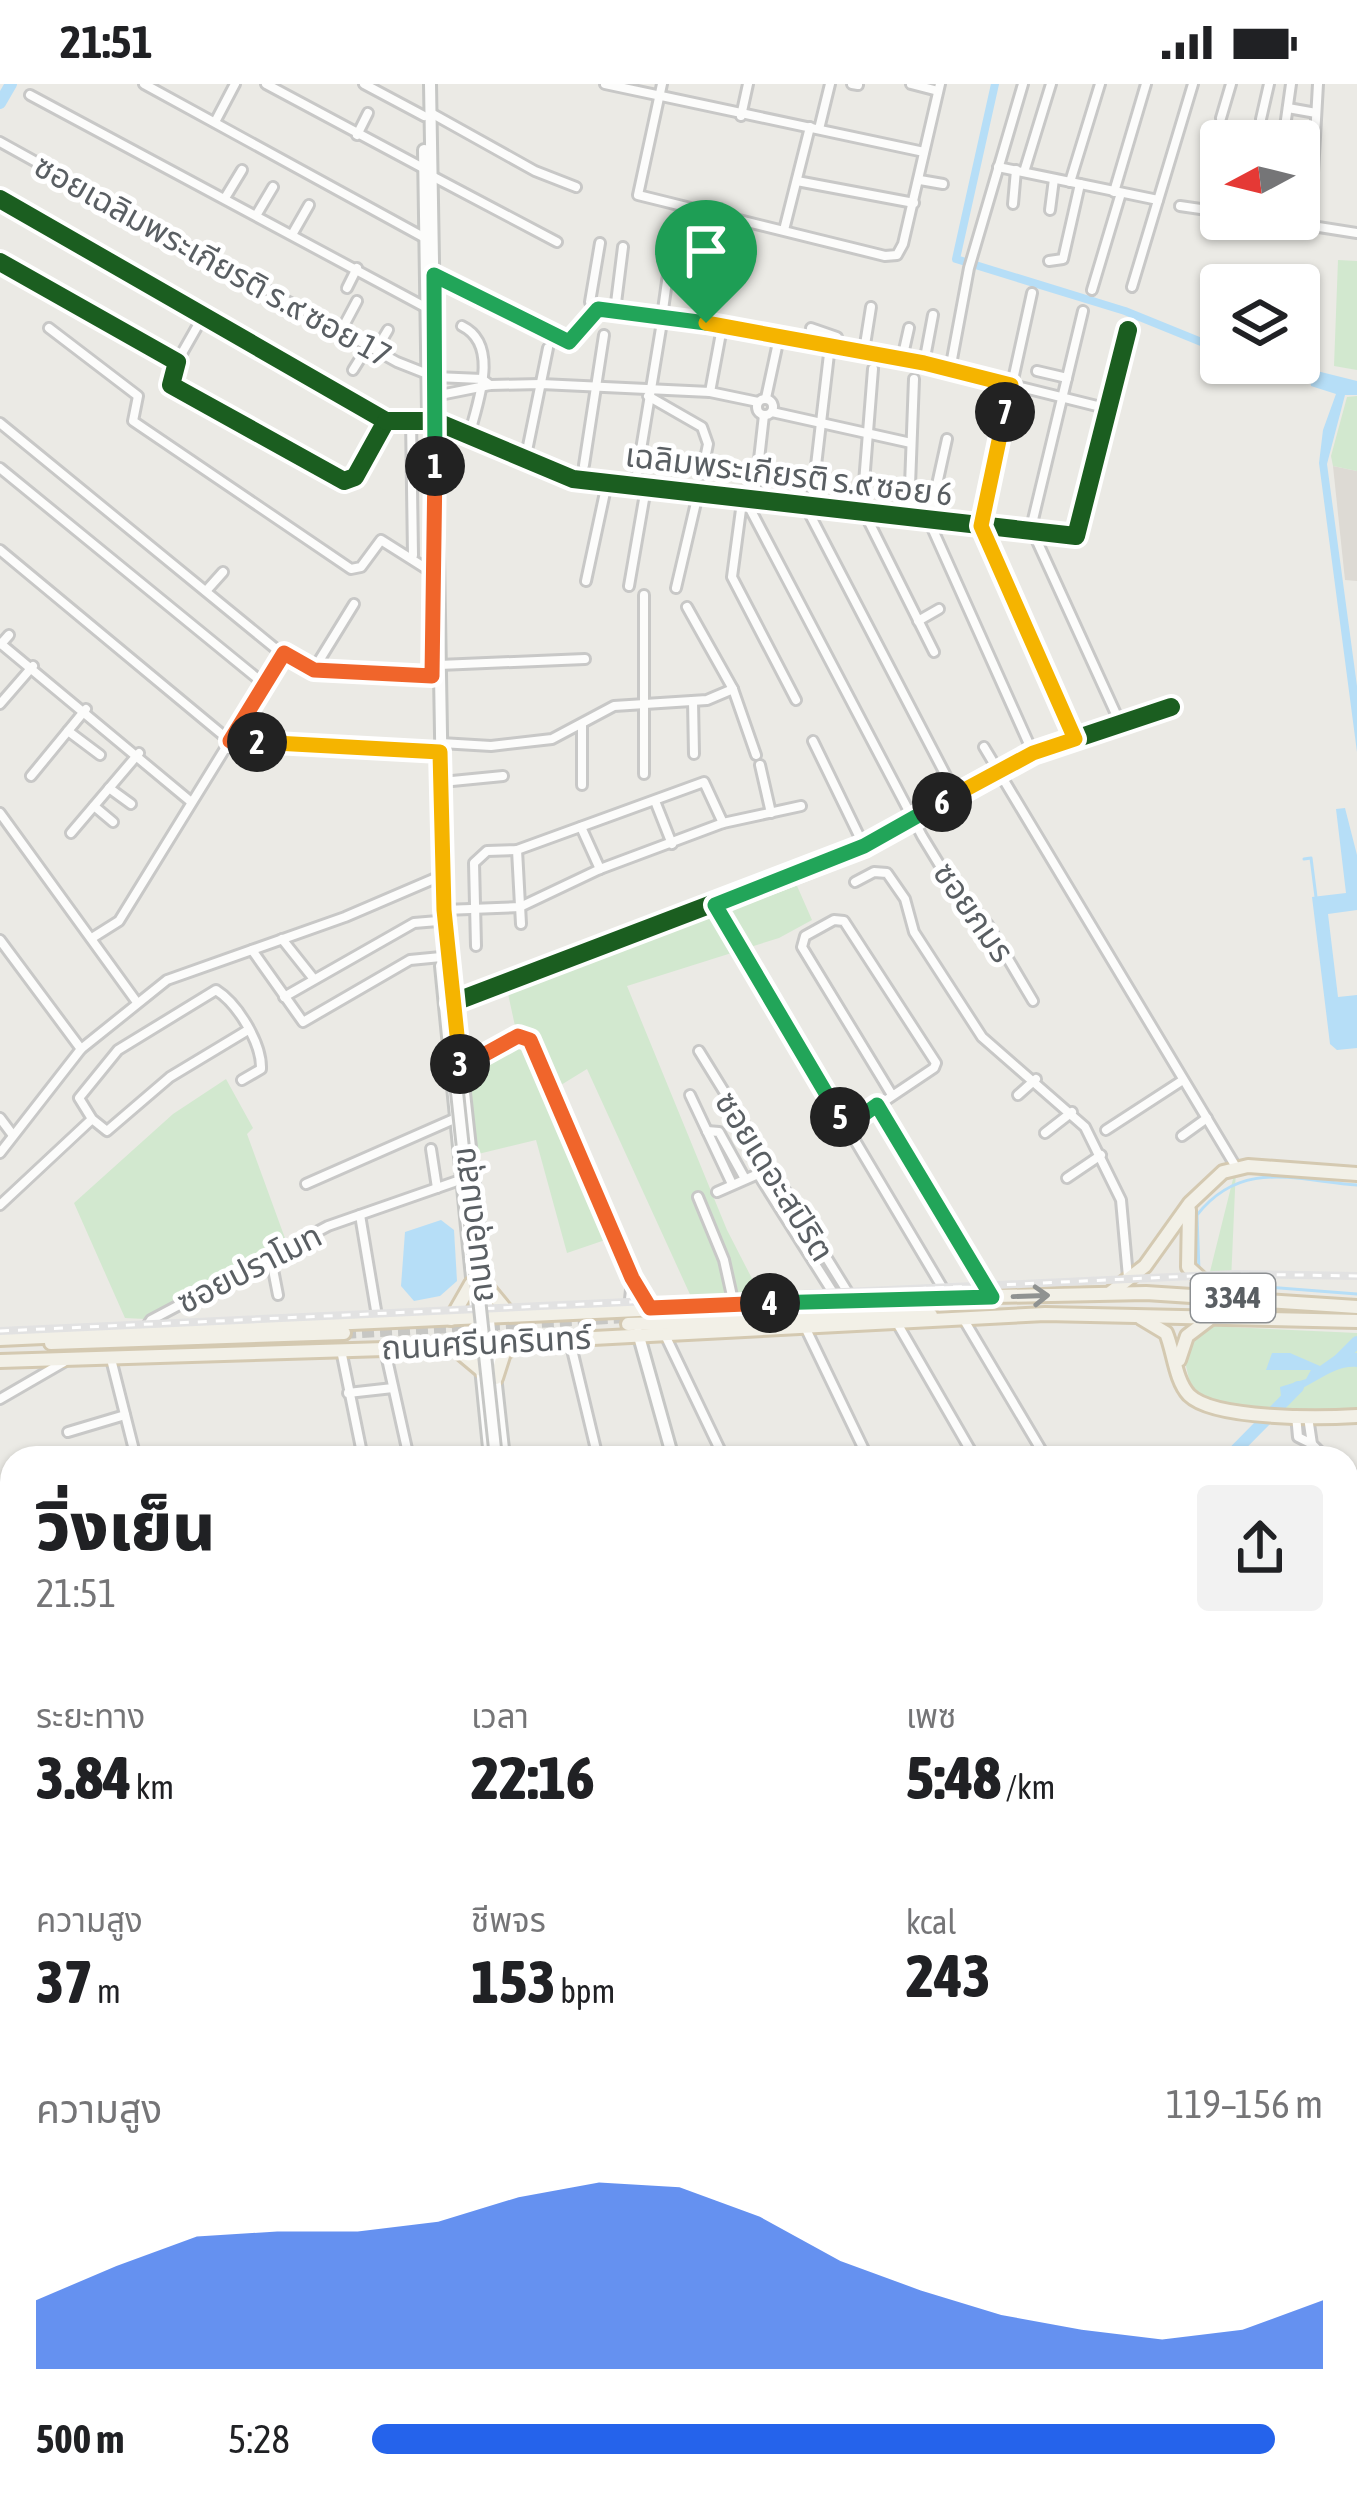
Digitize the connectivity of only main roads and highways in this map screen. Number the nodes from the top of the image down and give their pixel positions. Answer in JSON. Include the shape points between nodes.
{"nodes":[{"id":1,"x":427,"y":84,"type":"edge"},
{"id":2,"x":428,"y":172,"type":"junction"},
{"id":3,"x":431,"y":376,"type":"junction"},
{"id":4,"x":432,"y":422,"type":"junction"},
{"id":5,"x":434,"y":610,"type":"junction"},
{"id":6,"x":438,"y":749,"type":"junction"},
{"id":7,"x":438,"y":822,"type":"junction"},
{"id":8,"x":439,"y":854,"type":"junction"},
{"id":9,"x":442,"y":912,"type":"junction"},
{"id":10,"x":442,"y":983,"type":"junction"},
{"id":11,"x":452,"y":1003,"type":"junction"},
{"id":12,"x":451,"y":1033,"type":"junction"},
{"id":13,"x":457,"y":1066,"type":"junction"},
{"id":14,"x":1357,"y":1174,"type":"edge"},
{"id":15,"x":1190,"y":1203,"type":"junction"},
{"id":16,"x":483,"y":1256,"type":"junction"},
{"id":17,"x":469,"y":1258,"type":"junction"},
{"id":18,"x":471,"y":1284,"type":"junction"},
{"id":19,"x":487,"y":1287,"type":"junction"},
{"id":20,"x":1108,"y":1293,"type":"junction"},
{"id":21,"x":1225,"y":1298,"type":"junction"},
{"id":22,"x":922,"y":1300,"type":"junction"},
{"id":23,"x":1357,"y":1307,"type":"edge"},
{"id":24,"x":563,"y":1312,"type":"junction"},
{"id":25,"x":1128,"y":1313,"type":"junction"},
{"id":26,"x":511,"y":1315,"type":"junction"},
{"id":27,"x":1216,"y":1315,"type":"junction"},
{"id":28,"x":482,"y":1317,"type":"junction"},
{"id":29,"x":944,"y":1317,"type":"junction"},
{"id":30,"x":452,"y":1319,"type":"junction"},
{"id":31,"x":631,"y":1321,"type":"junction"},
{"id":32,"x":399,"y":1322,"type":"junction"},
{"id":33,"x":1357,"y":1322,"type":"edge"},
{"id":34,"x":571,"y":1337,"type":"junction"},
{"id":35,"x":26,"y":1338,"type":"junction"},
{"id":36,"x":0,"y":1339,"type":"edge"},
{"id":37,"x":524,"y":1339,"type":"junction"},
{"id":38,"x":343,"y":1341,"type":"junction"},
{"id":39,"x":485,"y":1341,"type":"junction"},
{"id":40,"x":448,"y":1343,"type":"junction"},
{"id":41,"x":403,"y":1347,"type":"junction"},
{"id":42,"x":28,"y":1360,"type":"junction"},
{"id":43,"x":0,"y":1361,"type":"edge"},
{"id":44,"x":1178,"y":1367,"type":"junction"},
{"id":45,"x":481,"y":1370,"type":"junction"},
{"id":46,"x":496,"y":1378,"type":"junction"},
{"id":47,"x":1357,"y":1416,"type":"edge"},
{"id":48,"x":495,"y":1437,"type":"junction"},
{"id":49,"x":496,"y":1446,"type":"edge"},
{"id":50,"x":496,"y":1446,"type":"edge"},
{"id":51,"x":669,"y":1446,"type":"edge"}],
"edges":[{"from":1,"to":2,"type":"main road"},
{"from":2,"to":3,"type":"main road"},
{"from":2,"to":3,"type":"main road"},
{"from":3,"to":4,"type":"main road"},
{"from":3,"to":4,"type":"main road"},
{"from":4,"to":5,"type":"main road"},
{"from":4,"to":5,"type":"main road"},
{"from":5,"to":6,"type":"main road"},
{"from":6,"to":7,"type":"main road"},
{"from":6,"to":7,"type":"main road"},
{"from":7,"to":8,"type":"main road"},
{"from":8,"to":9,"type":"main road"},
{"from":8,"to":9,"type":"main road"},
{"from":9,"to":10,"type":"main road"},
{"from":9,"to":11,"type":"main road"},
{"from":10,"to":12,"type":"main road"},
{"from":10,"to":17,"type":"main road"},
{"from":11,"to":12,"type":"main road"},
{"from":11,"to":13,"type":"main road"},
{"from":12,"to":13,"type":"main road"},
{"from":13,"to":16,"type":"main road"},
{"from":13,"to":49,"type":"main road","name":"ถนนอุดมสุข","bridge":true},
{"from":14,"to":15,"type":"main road","via":[[1236,1167]]},
{"from":15,"to":20,"type":"main road","via":[[1166,1240]]},
{"from":15,"to":21,"type":"main road","via":[[1188,1267]]},
{"from":16,"to":17,"type":"main road","via":[[477,1267]]},
{"from":16,"to":19,"type":"main road"},
{"from":17,"to":18,"type":"main road"},
{"from":18,"to":28,"type":"main road"},
{"from":18,"to":30,"type":"main road"},
{"from":19,"to":26,"type":"main road"},
{"from":19,"to":28,"type":"main road"},
{"from":20,"to":21,"type":"main road","name":"ถนนศรีนครินทร์","number":"3344"},
{"from":22,"to":20,"type":"main road","name":"ถนนศรีนครินทร์","number":"3344","one_way":true},
{"from":21,"to":23,"type":"main road","name":"ถนนศรีนครินทร์","number":"3344"},
{"from":22,"to":31,"type":"main road","name":"ถนนศรีนครินทร์","number":"3344"},
{"from":22,"to":31,"type":"main road","name":"ถนนศรีนครินทร์","number":"3344","via":[[650,1308]]},
{"from":24,"to":26,"type":"main road","name":"ถนนศรีนครินทร์"},
{"from":24,"to":31,"type":"main road","name":"ถนนศรีนครินทร์","number":"3344"},
{"from":24,"to":34,"type":"main road","via":[[555,1326]]},
{"from":25,"to":27,"type":"main road","name":"ถนนศรีนครินทร์","number":"3344"},
{"from":25,"to":29,"type":"main road","name":"ถนนศรีนครินทร์","number":"3344"},
{"from":25,"to":44,"type":"main road","via":[[1162,1327]]},
{"from":26,"to":28,"type":"main road","name":"ถนนศรีนครินทร์"},
{"from":27,"to":33,"type":"main road","name":"ถนนศรีนครินทร์","number":"3344"},
{"from":27,"to":44,"type":"main road","via":[[1187,1336]]},
{"from":28,"to":30,"type":"main road","name":"ถนนศรีนครินทร์"},
{"from":28,"to":39,"type":"main road","name":"ถนนอุดมสุข"},
{"from":29,"to":31,"type":"main road","name":"ถนนศรีนครินทร์","number":"3344"},
{"from":29,"to":31,"type":"main road","name":"ถนนศรีนครินทร์","number":"3344","via":[[664,1333]]},
{"from":30,"to":32,"type":"main road","name":"ถนนศรีนครินทร์"},
{"from":31,"to":34,"type":"main road","name":"ถนนศรีนครินทร์","number":"3344"},
{"from":31,"to":51,"type":"main road"},
{"from":32,"to":35,"type":"main road","name":"ถนนศรีนครินทร์"},
{"from":32,"to":41,"type":"main road","via":[[413,1330]]},
{"from":34,"to":37,"type":"main road","name":"ถนนศรีนครินทร์"},
{"from":35,"to":36,"type":"main road","name":"ถนนศรีนครินทร์"},
{"from":35,"to":38,"type":"main road","name":"ถนนศรีนครินทร์","via":[[59,1345]]},
{"from":37,"to":39,"type":"main road","name":"ถนนศรีนครินทร์"},
{"from":37,"to":46,"type":"main road","via":[[504,1353]]},
{"from":38,"to":41,"type":"main road","name":"ถนนศรีนครินทร์"},
{"from":38,"to":42,"type":"main road","name":"ถนนศรีนครินทร์"},
{"from":38,"to":42,"type":"main road","name":"ถนนศรีนครินทร์","via":[[60,1352]]},
{"from":39,"to":40,"type":"main road","name":"ถนนศรีนครินทร์"},
{"from":39,"to":45,"type":"main road","name":"ถนนอุดมสุข"},
{"from":39,"to":46,"type":"main road","name":"ถนนอุดมสุข"},
{"from":40,"to":41,"type":"main road","name":"ถนนศรีนครินทร์"},
{"from":40,"to":45,"type":"main road"},
{"from":42,"to":43,"type":"main road","name":"ถนนศรีนครินทร์"},
{"from":44,"to":47,"type":"main road","via":[[1186,1392],[1201,1404]]},
{"from":45,"to":48,"type":"main road","name":"ถนนอุดมสุข"},
{"from":46,"to":48,"type":"main road","name":"ถนนอุดมสุข"},
{"from":48,"to":50,"type":"main road","name":"ถนนอุดมสุข"}]}
